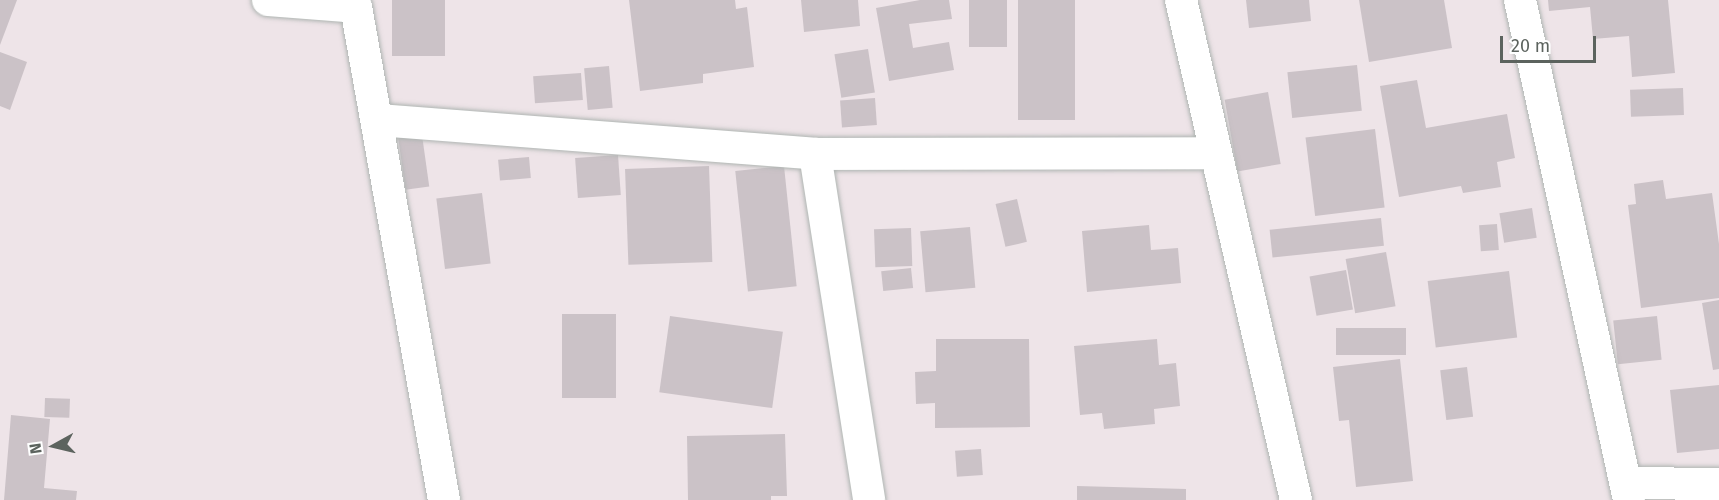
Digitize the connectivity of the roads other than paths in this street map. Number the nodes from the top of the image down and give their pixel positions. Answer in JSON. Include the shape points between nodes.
{"nodes":[{"id":1,"x":268,"y":0,"type":"edge"},
{"id":2,"x":1182,"y":0,"type":"edge"},
{"id":3,"x":1520,"y":0,"type":"edge"},
{"id":4,"x":356,"y":4,"type":"edge"},
{"id":5,"x":378,"y":120,"type":"junction"},
{"id":6,"x":1215,"y":153,"type":"junction"},
{"id":7,"x":814,"y":154,"type":"junction"},
{"id":8,"x":1719,"y":484,"type":"edge"},
{"id":9,"x":1627,"y":492,"type":"edge"},
{"id":10,"x":444,"y":500,"type":"edge"},
{"id":11,"x":869,"y":500,"type":"edge"},
{"id":12,"x":1296,"y":500,"type":"edge"}],
"edges":[{"from":1,"to":4,"type":"street"},
{"from":2,"to":6,"type":"street"},
{"from":3,"to":9,"type":"street"},
{"from":4,"to":5,"type":"street"},
{"from":5,"to":7,"type":"street"},
{"from":5,"to":10,"type":"street"},
{"from":6,"to":7,"type":"street"},
{"from":6,"to":12,"type":"street"},
{"from":7,"to":11,"type":"street"},
{"from":8,"to":9,"type":"street"}]}
